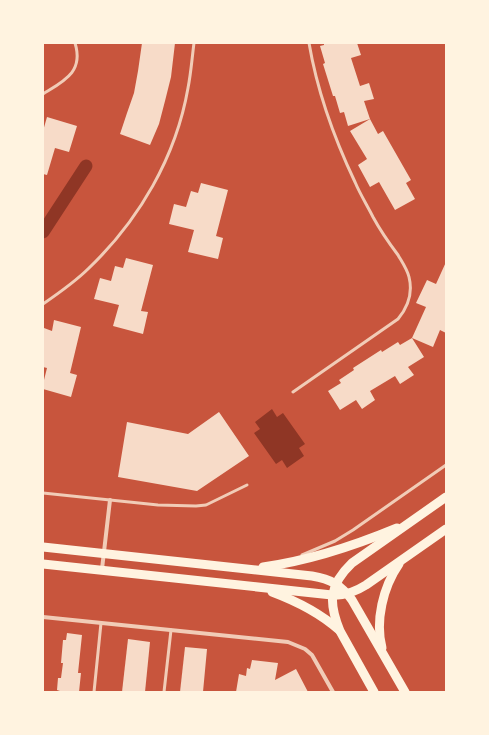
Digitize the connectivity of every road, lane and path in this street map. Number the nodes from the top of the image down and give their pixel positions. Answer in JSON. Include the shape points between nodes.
{"nodes":[{"id":1,"x":75,"y":43,"type":"edge"},
{"id":2,"x":194,"y":43,"type":"edge"},
{"id":3,"x":309,"y":43,"type":"edge"},
{"id":4,"x":43,"y":94,"type":"edge"},
{"id":5,"x":43,"y":304,"type":"edge"},
{"id":6,"x":293,"y":392,"type":"dead end"},
{"id":7,"x":446,"y":465,"type":"edge"},
{"id":8,"x":247,"y":485,"type":"dead end"},
{"id":9,"x":43,"y":493,"type":"edge"},
{"id":10,"x":446,"y":497,"type":"edge"},
{"id":11,"x":110,"y":500,"type":"junction"},
{"id":12,"x":416,"y":518,"type":"junction"},
{"id":13,"x":446,"y":529,"type":"edge"},
{"id":14,"x":43,"y":547,"type":"edge"},
{"id":15,"x":104,"y":553,"type":"junction"},
{"id":16,"x":404,"y":559,"type":"junction"},
{"id":17,"x":43,"y":564,"type":"edge"},
{"id":18,"x":242,"y":568,"type":"junction"},
{"id":19,"x":260,"y":568,"type":"junction"},
{"id":20,"x":102,"y":570,"type":"junction"},
{"id":21,"x":336,"y":584,"type":"junction"},
{"id":22,"x":259,"y":587,"type":"junction"},
{"id":23,"x":348,"y":594,"type":"junction"},
{"id":24,"x":332,"y":595,"type":"junction"},
{"id":25,"x":43,"y":617,"type":"edge"},
{"id":26,"x":101,"y":622,"type":"junction"},
{"id":27,"x":171,"y":630,"type":"junction"},
{"id":28,"x":340,"y":631,"type":"junction"},
{"id":29,"x":387,"y":660,"type":"junction"},
{"id":30,"x":94,"y":692,"type":"edge"},
{"id":31,"x":164,"y":692,"type":"edge"},
{"id":32,"x":334,"y":692,"type":"edge"},
{"id":33,"x":374,"y":692,"type":"edge"},
{"id":34,"x":405,"y":692,"type":"edge"}],
"edges":[{"from":1,"to":4,"type":"lane","via":[[78,51],[71,74]]},
{"from":2,"to":5,"type":"lane","via":[[188,88],[176,134],[147,197],[129,223],[88,270]]},
{"from":3,"to":6,"type":"lane","via":[[322,97],[354,181],[406,267],[411,285],[408,303],[398,319]]},
{"from":7,"to":19,"type":"lane","via":[[335,541],[301,556]]},
{"from":8,"to":11,"type":"lane","via":[[206,505],[158,505]]},
{"from":9,"to":11,"type":"lane"},
{"from":10,"to":12,"type":"main road"},
{"from":11,"to":15,"type":"street"},
{"from":12,"to":19,"type":"main road","via":[[352,544],[303,559]]},
{"from":12,"to":21,"type":"main road","via":[[352,563]]},
{"from":13,"to":16,"type":"main road"},
{"from":14,"to":15,"type":"main road"},
{"from":15,"to":18,"type":"main road"},
{"from":15,"to":20,"type":"street"},
{"from":16,"to":23,"type":"main road"},
{"from":16,"to":29,"type":"main road","via":[[390,580],[382,607],[381,645]]},
{"from":17,"to":20,"type":"main road"},
{"from":18,"to":19,"type":"main road"},
{"from":18,"to":21,"type":"main road","via":[[324,578]]},
{"from":20,"to":22,"type":"main road"},
{"from":21,"to":23,"type":"main road"},
{"from":21,"to":24,"type":"main road"},
{"from":22,"to":24,"type":"main road"},
{"from":22,"to":28,"type":"main road","via":[[302,605],[332,623]]},
{"from":23,"to":24,"type":"main road"},
{"from":23,"to":29,"type":"main road"},
{"from":24,"to":28,"type":"main road","via":[[334,616]]},
{"from":25,"to":26,"type":"street"},
{"from":26,"to":27,"type":"street"},
{"from":26,"to":30,"type":"lane"},
{"from":27,"to":31,"type":"lane"},
{"from":27,"to":32,"type":"street","via":[[297,645],[312,655]]},
{"from":28,"to":33,"type":"main road"},
{"from":29,"to":34,"type":"main road"}]}
